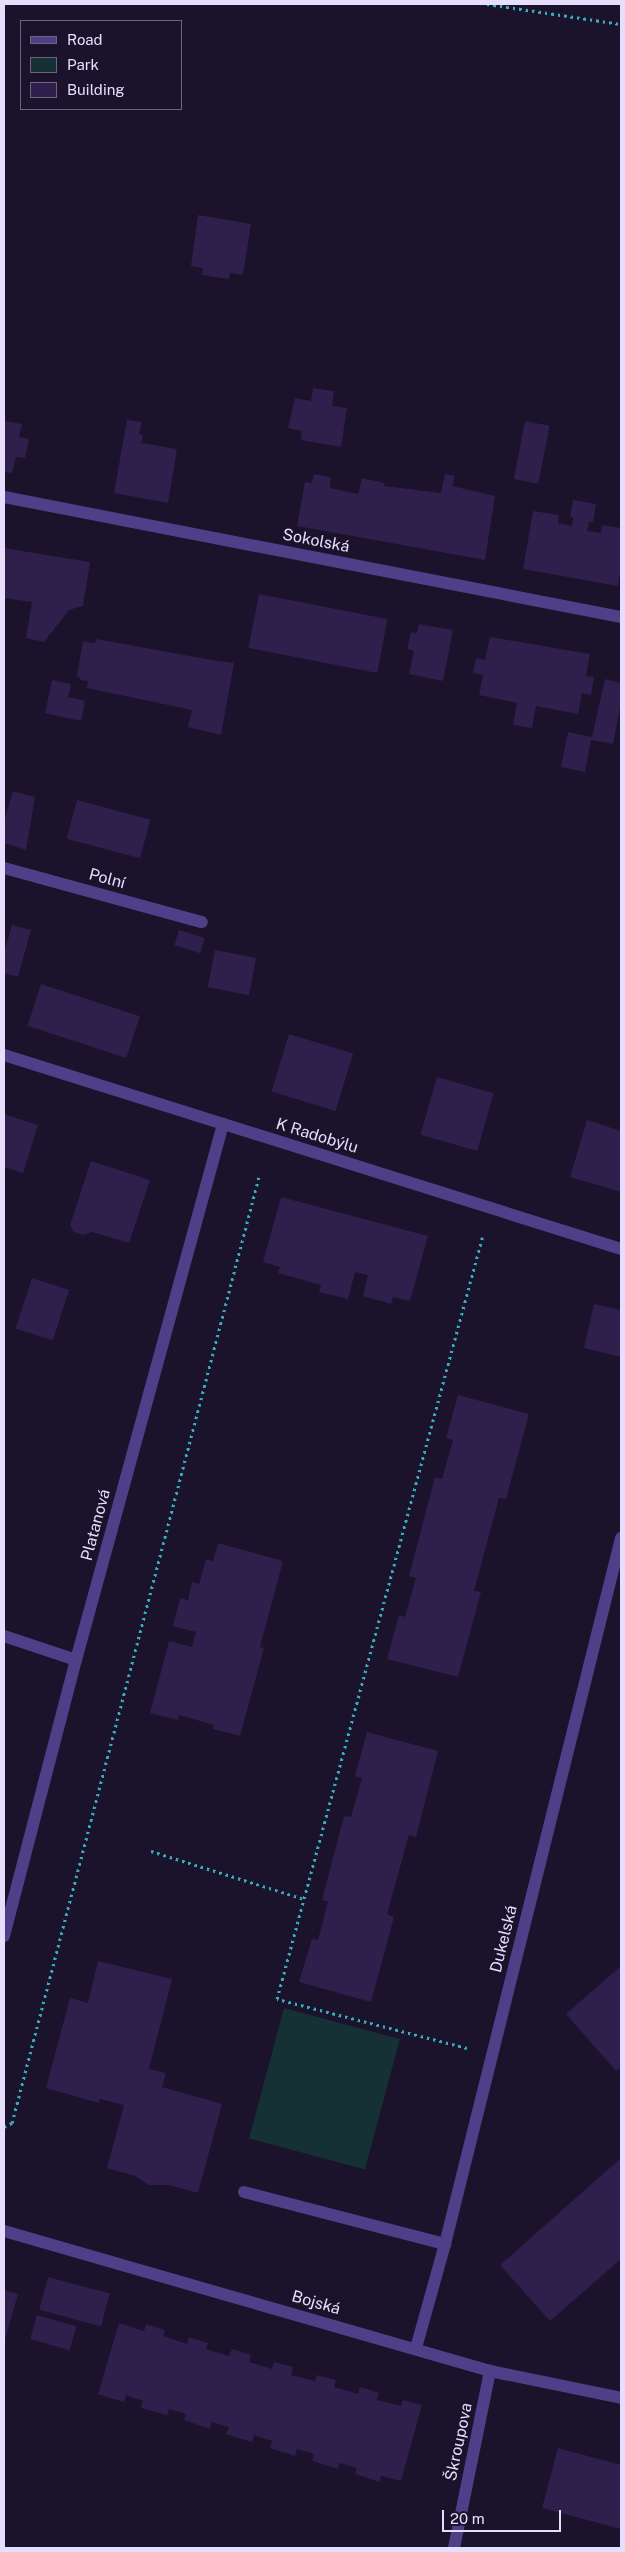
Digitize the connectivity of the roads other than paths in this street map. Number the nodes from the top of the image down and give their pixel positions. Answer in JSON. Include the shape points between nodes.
{"nodes":[{"id":1,"x":4,"y":497,"type":"edge"},
{"id":2,"x":621,"y":617,"type":"edge"},
{"id":3,"x":4,"y":868,"type":"edge"},
{"id":4,"x":202,"y":922,"type":"dead end"},
{"id":5,"x":4,"y":1055,"type":"edge"},
{"id":6,"x":223,"y":1124,"type":"junction"},
{"id":7,"x":621,"y":1249,"type":"edge"},
{"id":8,"x":621,"y":1538,"type":"edge"},
{"id":9,"x":4,"y":1636,"type":"edge"},
{"id":10,"x":76,"y":1660,"type":"junction"},
{"id":11,"x":4,"y":1936,"type":"edge"},
{"id":12,"x":244,"y":2192,"type":"dead end"},
{"id":13,"x":4,"y":2231,"type":"edge"},
{"id":14,"x":445,"y":2244,"type":"junction"},
{"id":15,"x":416,"y":2348,"type":"junction"},
{"id":16,"x":490,"y":2371,"type":"junction"},
{"id":17,"x":621,"y":2398,"type":"edge"},
{"id":18,"x":454,"y":2548,"type":"edge"}],
"edges":[{"from":1,"to":2,"type":"street","name":"Sokolská"},
{"from":3,"to":4,"type":"street","name":"Polní"},
{"from":5,"to":6,"type":"street","name":"K Radobýlu"},
{"from":6,"to":7,"type":"street","name":"K Radobýlu"},
{"from":6,"to":10,"type":"street","name":"Platanová"},
{"from":8,"to":14,"type":"street","name":"Dukelská"},
{"from":9,"to":10,"type":"street"},
{"from":10,"to":11,"type":"street","name":"Platanová"},
{"from":12,"to":14,"type":"street"},
{"from":13,"to":15,"type":"street","name":"Bojská"},
{"from":14,"to":15,"type":"street","name":"Dukelská"},
{"from":15,"to":16,"type":"street","name":"Bojská"},
{"from":16,"to":17,"type":"street","name":"Bojská"},
{"from":16,"to":18,"type":"street","name":"Škroupova"}]}
